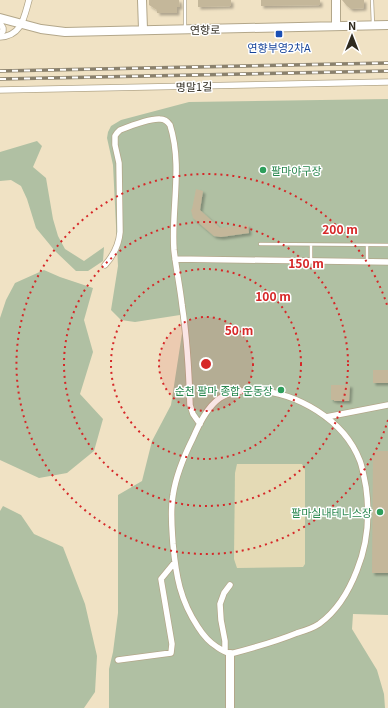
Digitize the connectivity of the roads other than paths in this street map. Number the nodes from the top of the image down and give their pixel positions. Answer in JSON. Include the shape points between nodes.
{"nodes":[{"id":1,"x":29,"y":0,"type":"edge"},
{"id":2,"x":142,"y":0,"type":"edge"},
{"id":3,"x":185,"y":0,"type":"edge"},
{"id":4,"x":336,"y":0,"type":"edge"},
{"id":5,"x":372,"y":0,"type":"edge"},
{"id":6,"x":0,"y":18,"type":"edge"},
{"id":7,"x":0,"y":24,"type":"edge"},
{"id":8,"x":23,"y":24,"type":"junction"},
{"id":9,"x":373,"y":25,"type":"junction"},
{"id":10,"x":388,"y":25,"type":"edge"},
{"id":11,"x":336,"y":26,"type":"junction"},
{"id":12,"x":143,"y":29,"type":"junction"},
{"id":13,"x":185,"y":29,"type":"junction"},
{"id":14,"x":0,"y":34,"type":"edge"},
{"id":15,"x":0,"y":37,"type":"edge"},
{"id":16,"x":388,"y":82,"type":"edge"},
{"id":17,"x":0,"y":90,"type":"edge"},
{"id":18,"x":260,"y":244,"type":"dead end"},
{"id":19,"x":311,"y":245,"type":"junction"},
{"id":20,"x":367,"y":245,"type":"junction"},
{"id":21,"x":388,"y":245,"type":"edge"},
{"id":22,"x":176,"y":259,"type":"junction"},
{"id":23,"x":311,"y":260,"type":"junction"},
{"id":24,"x":367,"y":261,"type":"junction"},
{"id":25,"x":388,"y":262,"type":"edge"},
{"id":26,"x":105,"y":265,"type":"dead end"},
{"id":27,"x":388,"y":405,"type":"edge"},
{"id":28,"x":326,"y":417,"type":"junction"},
{"id":29,"x":200,"y":424,"type":"junction"},
{"id":30,"x":175,"y":562,"type":"junction"},
{"id":31,"x":230,"y":585,"type":"dead end"},
{"id":32,"x":228,"y":652,"type":"junction"},
{"id":33,"x":118,"y":660,"type":"dead end"},
{"id":34,"x":230,"y":708,"type":"edge"}],
"edges":[{"from":1,"to":8,"type":"street"},
{"from":2,"to":12,"type":"main road"},
{"from":3,"to":13,"type":"lane"},
{"from":4,"to":11,"type":"main road"},
{"from":5,"to":9,"type":"lane"},
{"from":6,"to":8,"type":"main road","name":"연향로"},
{"from":7,"to":14,"type":"street","via":[[3,28]]},
{"from":8,"to":12,"type":"main road","name":"연향로","via":[[65,32]]},
{"from":8,"to":15,"type":"street","via":[[10,36]]},
{"from":9,"to":10,"type":"main road","name":"연향로"},
{"from":9,"to":11,"type":"main road","name":"연향로"},
{"from":11,"to":13,"type":"main road","name":"연향로"},
{"from":12,"to":13,"type":"main road","name":"연향로"},
{"from":16,"to":17,"type":"street","name":"명말1길"},
{"from":18,"to":19,"type":"lane"},
{"from":19,"to":20,"type":"lane"},
{"from":19,"to":23,"type":"lane"},
{"from":20,"to":21,"type":"lane"},
{"from":20,"to":24,"type":"lane"},
{"from":22,"to":23,"type":"street"},
{"from":22,"to":26,"type":"street","via":[[176,153],[170,125],[160,119],[117,133],[115,145],[119,163],[120,232],[117,246]]},
{"from":22,"to":29,"type":"street","via":[[190,405]]},
{"from":23,"to":24,"type":"street"},
{"from":24,"to":25,"type":"street"},
{"from":27,"to":28,"type":"street"},
{"from":28,"to":29,"type":"street","via":[[303,403],[275,393],[255,390],[237,391],[221,398],[210,407]]},
{"from":28,"to":32,"type":"street","via":[[348,440],[360,461],[364,477],[368,514],[367,533],[354,577],[339,604],[319,624],[273,642]]},
{"from":29,"to":30,"type":"street","via":[[173,492],[171,508]]},
{"from":30,"to":32,"type":"street","via":[[182,596],[192,618],[208,640]]},
{"from":30,"to":33,"type":"street","via":[[161,579],[172,644],[171,653]]},
{"from":31,"to":32,"type":"street","via":[[220,604]]},
{"from":32,"to":34,"type":"main road"}]}
